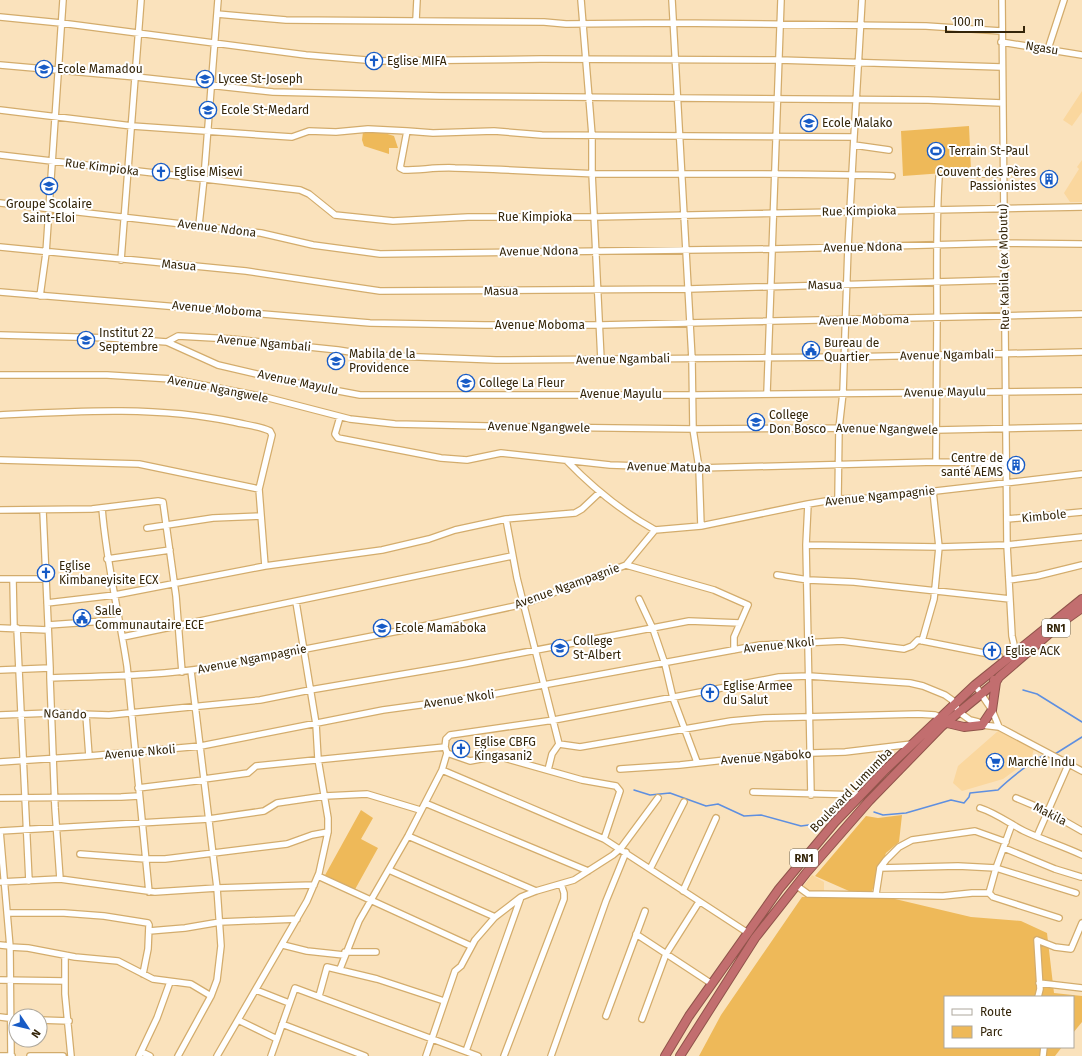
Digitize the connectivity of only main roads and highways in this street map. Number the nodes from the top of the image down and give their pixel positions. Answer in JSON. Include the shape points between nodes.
{"nodes":[{"id":1,"x":1082,"y":599,"type":"edge"},
{"id":2,"x":1082,"y":608,"type":"edge"},
{"id":3,"x":989,"y":673,"type":"junction"},
{"id":4,"x":996,"y":682,"type":"junction"},
{"id":5,"x":957,"y":708,"type":"junction"},
{"id":6,"x":947,"y":723,"type":"junction"},
{"id":7,"x":665,"y":1056,"type":"edge"},
{"id":8,"x":680,"y":1056,"type":"edge"}],
"edges":[{"from":1,"to":3,"type":"highway","name":"Boulevard Lumumba","number":"RN1"},
{"from":2,"to":4,"type":"highway","name":"Boulevard Lumumba","number":"RN1"},
{"from":3,"to":4,"type":"highway"},
{"from":3,"to":5,"type":"highway","name":"Boulevard Lumumba","number":"RN1","via":[[975,685]]},
{"from":4,"to":5,"type":"highway","name":"Boulevard Lumumba","number":"RN1"},
{"from":4,"to":6,"type":"highway","via":[[992,710],[982,725],[964,727]]},
{"from":5,"to":6,"type":"highway","name":"Boulevard Lumumba","number":"RN1"},
{"from":5,"to":7,"type":"highway","name":"Boulevard Lumumba","number":"RN1","via":[[941,717],[861,795],[801,862],[689,1016]]},
{"from":6,"to":8,"type":"highway","name":"Boulevard Lumumba","number":"RN1","via":[[869,801],[755,938]]}]}
